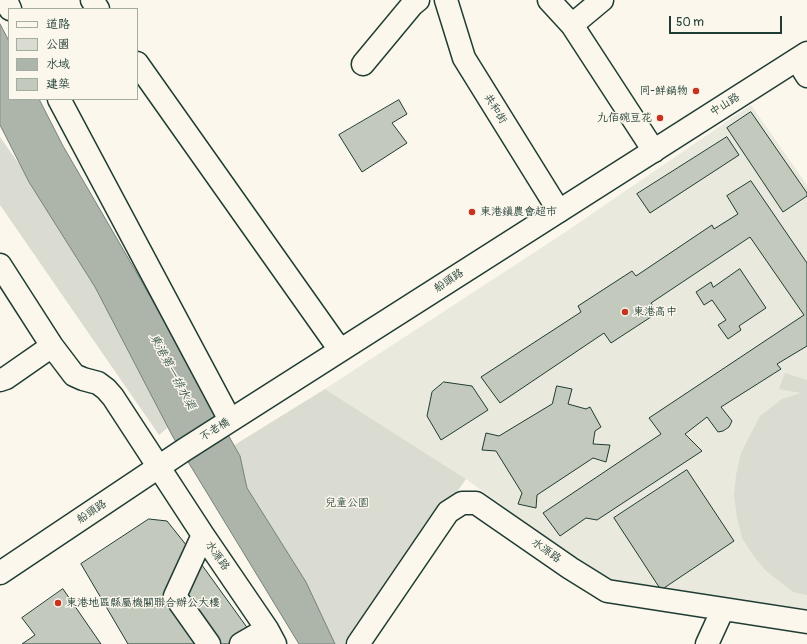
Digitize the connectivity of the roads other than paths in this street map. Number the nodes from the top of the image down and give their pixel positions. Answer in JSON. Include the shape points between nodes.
{"nodes":[{"id":1,"x":418,"y":0,"type":"edge"},
{"id":2,"x":446,"y":0,"type":"edge"},
{"id":3,"x":549,"y":0,"type":"edge"},
{"id":4,"x":602,"y":0,"type":"edge"},
{"id":5,"x":572,"y":25,"type":"junction"},
{"id":6,"x":804,"y":63,"type":"edge"},
{"id":7,"x":138,"y":64,"type":"edge"},
{"id":8,"x":364,"y":64,"type":"dead end"},
{"id":9,"x":60,"y":100,"type":"edge"},
{"id":10,"x":654,"y":151,"type":"junction"},
{"id":11,"x":559,"y":211,"type":"junction"},
{"id":12,"x":0,"y":266,"type":"edge"},
{"id":13,"x":52,"y":346,"type":"junction"},
{"id":14,"x":340,"y":350,"type":"junction"},
{"id":15,"x":0,"y":380,"type":"edge"},
{"id":16,"x":238,"y":416,"type":"junction"},
{"id":17,"x":184,"y":450,"type":"joint"},
{"id":18,"x":158,"y":468,"type":"junction"},
{"id":19,"x":203,"y":535,"type":"junction"},
{"id":20,"x":0,"y":574,"type":"edge"},
{"id":21,"x":723,"y":609,"type":"junction"},
{"id":22,"x":807,"y":622,"type":"edge"},
{"id":23,"x":271,"y":636,"type":"edge"},
{"id":24,"x":209,"y":644,"type":"edge"},
{"id":25,"x":241,"y":644,"type":"edge"},
{"id":26,"x":358,"y":644,"type":"edge"},
{"id":27,"x":707,"y":644,"type":"edge"}],
"edges":[{"from":1,"to":8,"type":"street"},
{"from":2,"to":11,"type":"street","name":"共和街","via":[[464,58]]},
{"from":3,"to":5,"type":"street"},
{"from":4,"to":5,"type":"street"},
{"from":5,"to":10,"type":"street"},
{"from":6,"to":10,"type":"street","name":"中山路"},
{"from":7,"to":14,"type":"street"},
{"from":9,"to":16,"type":"street"},
{"from":10,"to":11,"type":"street","name":"船頭路"},
{"from":11,"to":14,"type":"street","name":"船頭路"},
{"from":12,"to":13,"type":"street","name":"水源路"},
{"from":13,"to":15,"type":"street"},
{"from":13,"to":18,"type":"street","name":"水源路","via":[[74,375],[98,383],[113,396]]},
{"from":14,"to":16,"type":"street","name":"船頭路"},
{"from":16,"to":17,"type":"street","name":"不老橋"},
{"from":17,"to":18,"type":"street","name":"船頭路"},
{"from":18,"to":19,"type":"street","name":"水源路"},
{"from":18,"to":20,"type":"street","name":"船頭路"},
{"from":19,"to":23,"type":"street","name":"水源路"},
{"from":19,"to":24,"type":"street","via":[[175,596]]},
{"from":21,"to":22,"type":"street","name":"水源路"},
{"from":21,"to":26,"type":"street","name":"水源路","via":[[607,591],[476,503],[462,503],[448,512]]},
{"from":21,"to":27,"type":"street"},
{"from":23,"to":25,"type":"street"}]}
